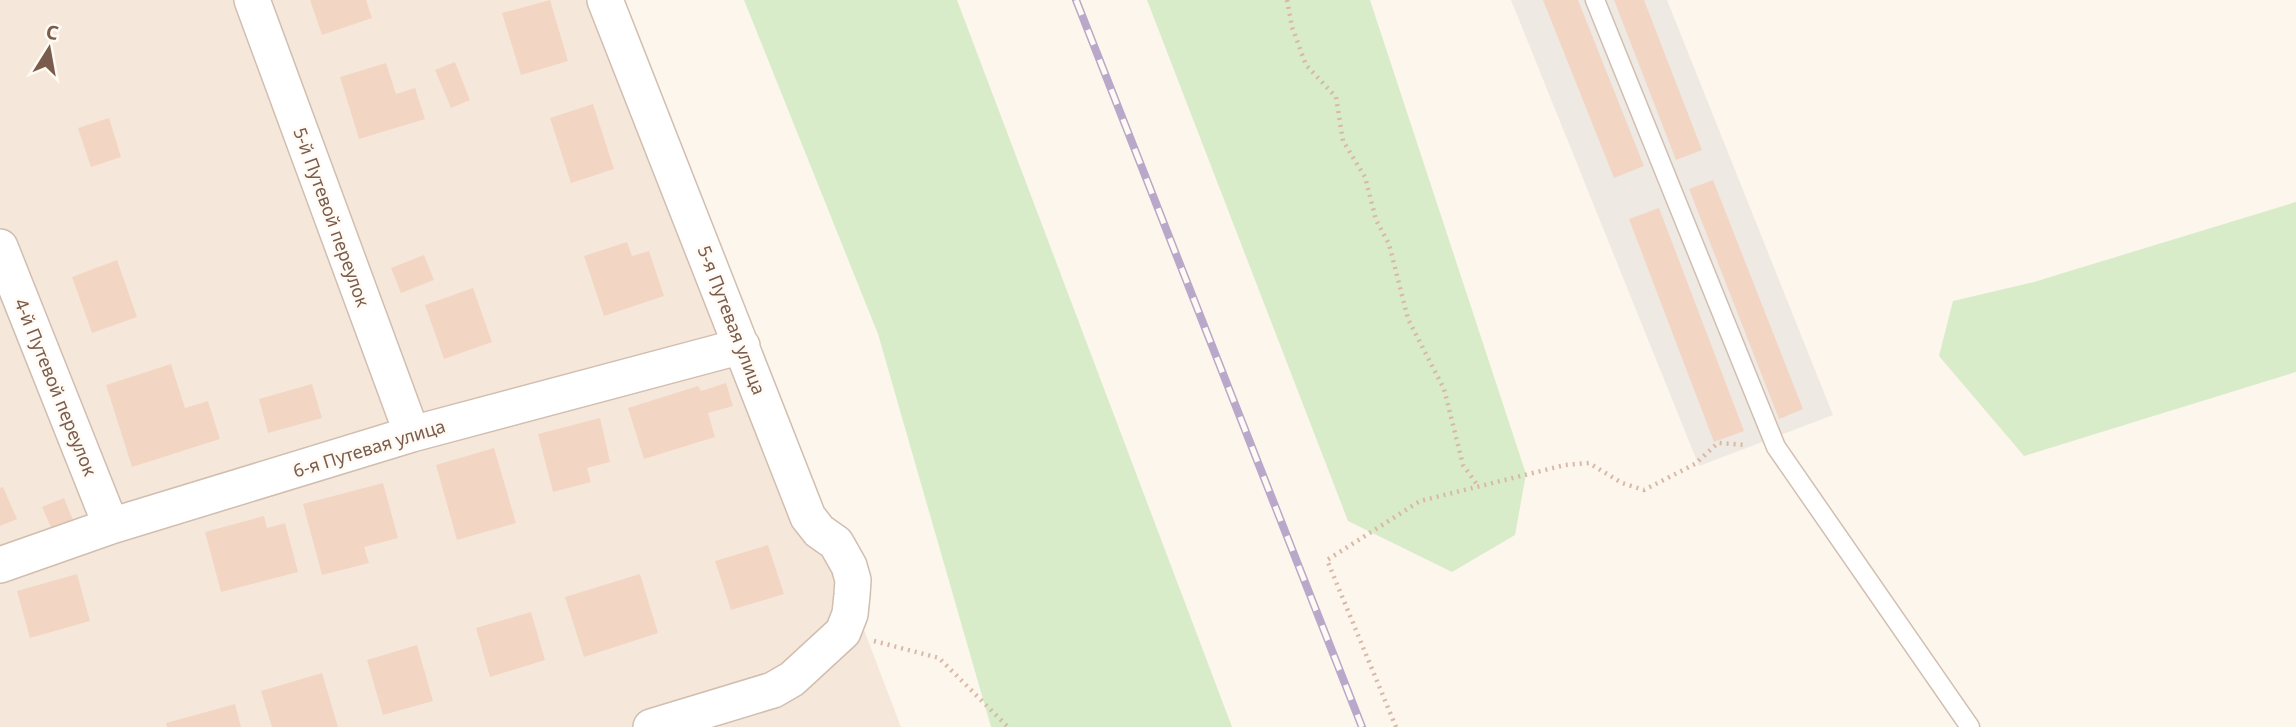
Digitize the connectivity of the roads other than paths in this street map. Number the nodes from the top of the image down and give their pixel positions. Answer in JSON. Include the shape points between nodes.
{"nodes":[{"id":1,"x":253,"y":0,"type":"edge"},
{"id":2,"x":605,"y":0,"type":"edge"},
{"id":3,"x":1595,"y":0,"type":"edge"},
{"id":4,"x":0,"y":247,"type":"edge"},
{"id":5,"x":743,"y":346,"type":"junction"},
{"id":6,"x":412,"y":434,"type":"junction"},
{"id":7,"x":111,"y":526,"type":"junction"},
{"id":8,"x":0,"y":565,"type":"edge"},
{"id":9,"x":651,"y":727,"type":"edge"},
{"id":10,"x":1970,"y":727,"type":"edge"}],
"edges":[{"from":1,"to":6,"type":"street","name":"5-й Путевой переулок"},
{"from":2,"to":5,"type":"street","name":"5-я Путевая улица"},
{"from":3,"to":10,"type":"lane","via":[[1776,447]]},
{"from":4,"to":7,"type":"street","name":"4-й Путевой переулок"},
{"from":5,"to":6,"type":"street","name":"6-я Путевая улица"},
{"from":5,"to":9,"type":"street","name":"5-я Путевая улица","via":[[808,517],[836,543],[849,566],[853,580],[850,614],[843,632],[792,679],[773,690]]},
{"from":6,"to":7,"type":"street","name":"6-я Путевая улица"},
{"from":7,"to":8,"type":"street","name":"6-я Путевая улица"}]}
